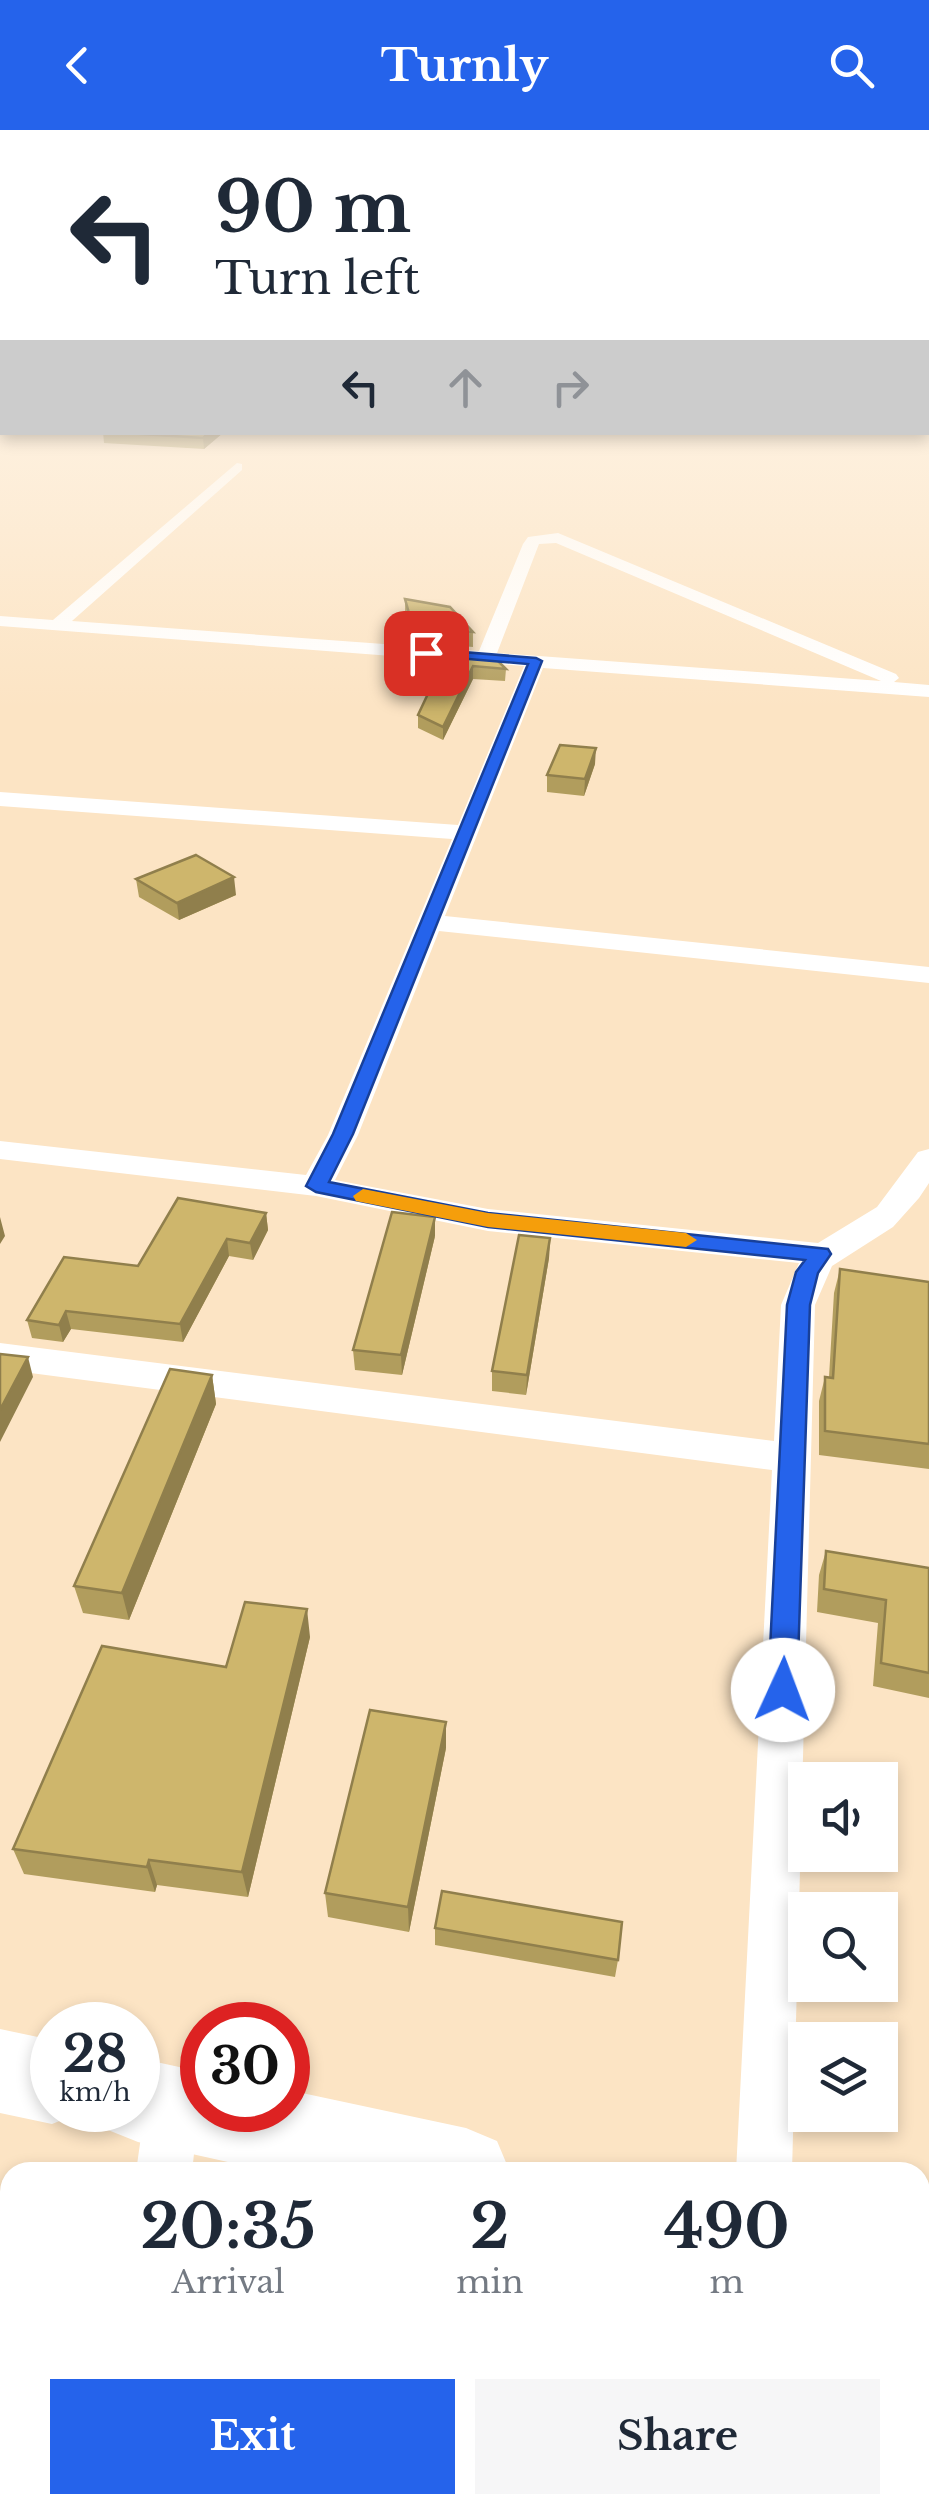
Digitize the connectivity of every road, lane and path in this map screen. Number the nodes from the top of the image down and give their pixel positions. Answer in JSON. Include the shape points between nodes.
{"nodes":[{"id":1,"x":215,"y":486,"type":"edge"},
{"id":2,"x":0,"y":622,"type":"edge"},
{"id":3,"x":56,"y":626,"type":"junction"},
{"id":4,"x":486,"y":658,"type":"junction"},
{"id":5,"x":536,"y":661,"type":"junction"},
{"id":6,"x":923,"y":691,"type":"edge"},
{"id":7,"x":0,"y":798,"type":"edge"},
{"id":8,"x":465,"y":833,"type":"junction"},
{"id":9,"x":429,"y":922,"type":"junction"},
{"id":10,"x":929,"y":975,"type":"edge"},
{"id":11,"x":0,"y":1150,"type":"edge"},
{"id":12,"x":929,"y":1159,"type":"edge"},
{"id":13,"x":316,"y":1186,"type":"junction"},
{"id":14,"x":820,"y":1254,"type":"junction"},
{"id":15,"x":0,"y":1356,"type":"edge"},
{"id":16,"x":790,"y":1458,"type":"junction"},
{"id":17,"x":0,"y":2071,"type":"edge"},
{"id":18,"x":30,"y":2077,"type":"edge"},
{"id":19,"x":160,"y":2127,"type":"edge"},
{"id":20,"x":398,"y":2162,"type":"edge"},
{"id":21,"x":764,"y":2162,"type":"edge"}],
"edges":[{"from":1,"to":3,"type":"street"},
{"from":2,"to":3,"type":"street"},
{"from":3,"to":4,"type":"street"},
{"from":4,"to":5,"type":"street"},
{"from":4,"to":6,"type":"street","via":[[531,544],[558,538]]},
{"from":5,"to":6,"type":"street"},
{"from":5,"to":8,"type":"street"},
{"from":7,"to":8,"type":"street"},
{"from":8,"to":9,"type":"street"},
{"from":9,"to":10,"type":"street"},
{"from":9,"to":13,"type":"street"},
{"from":11,"to":13,"type":"street"},
{"from":12,"to":14,"type":"street","via":[[881,1220]]},
{"from":13,"to":14,"type":"street","via":[[488,1220]]},
{"from":14,"to":16,"type":"street","via":[[798,1305]]},
{"from":15,"to":16,"type":"street"},
{"from":16,"to":21,"type":"street"},
{"from":17,"to":18,"type":"highway"},
{"from":19,"to":20,"type":"highway"}]}
